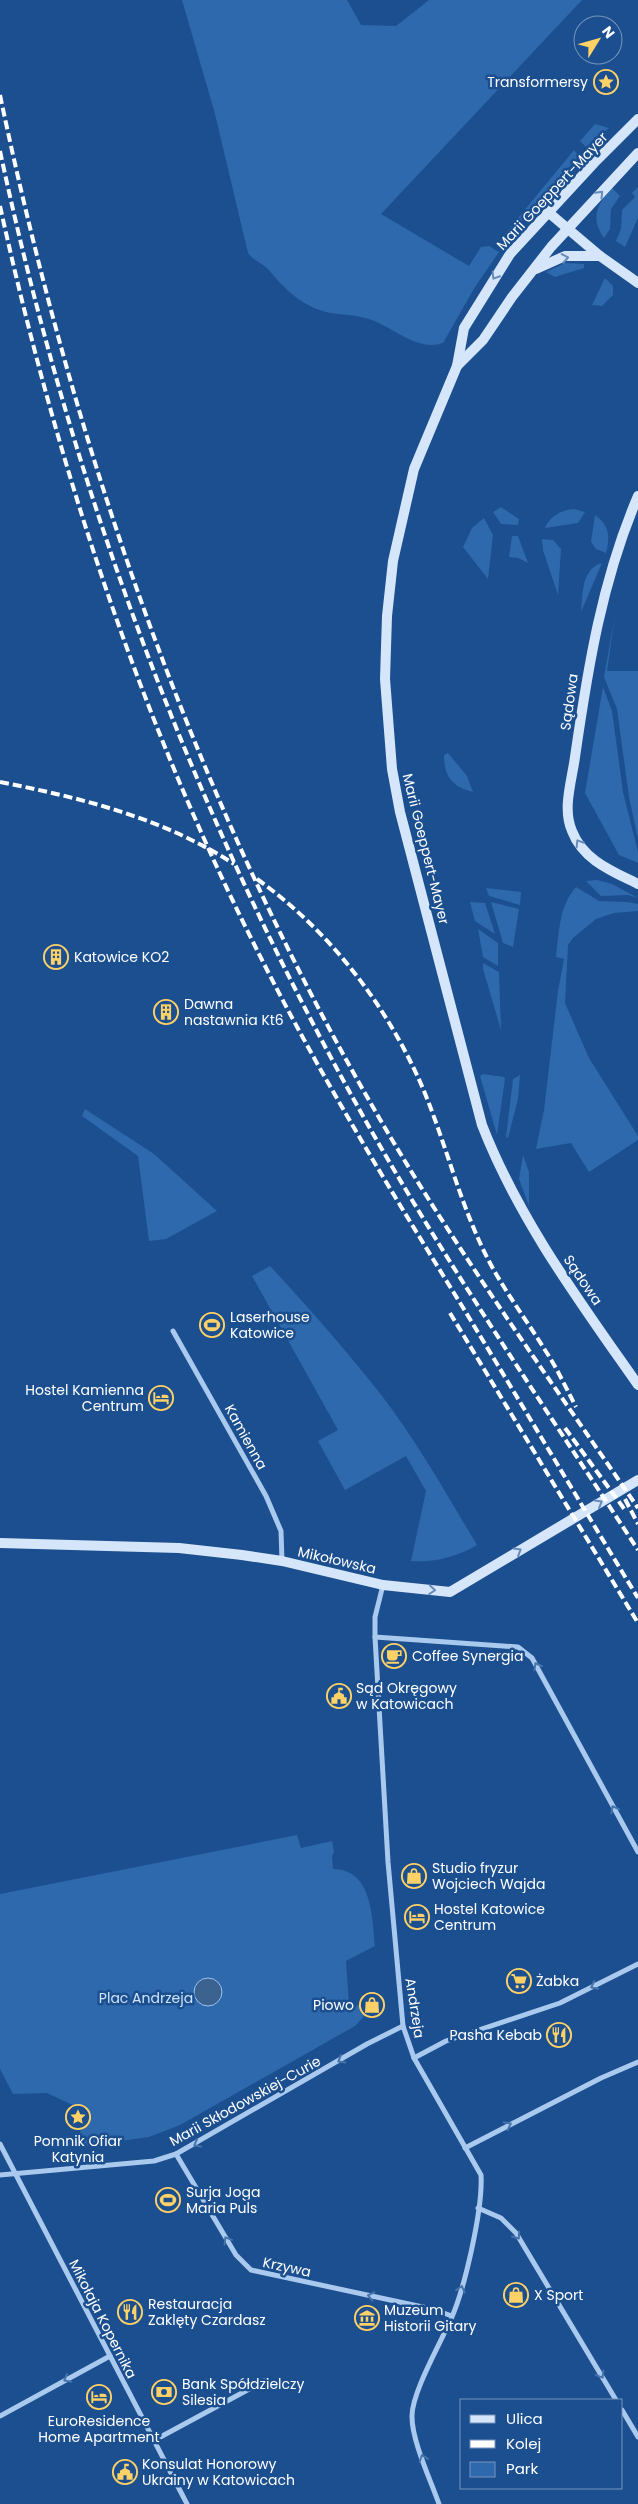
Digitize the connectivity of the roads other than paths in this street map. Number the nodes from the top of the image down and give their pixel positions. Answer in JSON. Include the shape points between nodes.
{"nodes":[{"id":1,"x":638,"y":119,"type":"edge"},
{"id":2,"x":638,"y":153,"type":"edge"},
{"id":3,"x":548,"y":212,"type":"junction"},
{"id":4,"x":567,"y":229,"type":"junction"},
{"id":5,"x":600,"y":256,"type":"junction"},
{"id":6,"x":533,"y":270,"type":"junction"},
{"id":7,"x":638,"y":283,"type":"edge"},
{"id":8,"x":457,"y":366,"type":"junction"},
{"id":9,"x":638,"y":496,"type":"edge"},
{"id":10,"x":638,"y":884,"type":"edge"},
{"id":11,"x":510,"y":1188,"type":"joint"},
{"id":12,"x":173,"y":1331,"type":"dead end"},
{"id":13,"x":638,"y":1385,"type":"edge"},
{"id":14,"x":638,"y":1480,"type":"edge"},
{"id":15,"x":0,"y":1543,"type":"edge"},
{"id":16,"x":282,"y":1561,"type":"junction"},
{"id":17,"x":384,"y":1585,"type":"junction"},
{"id":18,"x":374,"y":1637,"type":"junction"},
{"id":19,"x":638,"y":1852,"type":"edge"},
{"id":20,"x":638,"y":1964,"type":"edge"},
{"id":21,"x":403,"y":2026,"type":"junction"},
{"id":22,"x":414,"y":2058,"type":"junction"},
{"id":23,"x":638,"y":2062,"type":"edge"},
{"id":24,"x":0,"y":2144,"type":"edge"},
{"id":25,"x":465,"y":2148,"type":"junction"},
{"id":26,"x":176,"y":2154,"type":"junction"},
{"id":27,"x":16,"y":2174,"type":"junction"},
{"id":28,"x":0,"y":2175,"type":"edge"},
{"id":29,"x":478,"y":2208,"type":"junction"},
{"id":30,"x":452,"y":2316,"type":"junction"},
{"id":31,"x":110,"y":2356,"type":"junction"},
{"id":32,"x":266,"y":2380,"type":"dead end"},
{"id":33,"x":615,"y":2399,"type":"edge"},
{"id":34,"x":623,"y":2412,"type":"edge"},
{"id":35,"x":0,"y":2416,"type":"edge"},
{"id":36,"x":638,"y":2437,"type":"edge"},
{"id":37,"x":153,"y":2440,"type":"junction"},
{"id":38,"x":186,"y":2504,"type":"edge"},
{"id":39,"x":439,"y":2504,"type":"edge"}],
"edges":[{"from":1,"to":3,"type":"main road","name":"Marii Goeppert-Mayer"},
{"from":4,"to":2,"type":"main road","name":"Marii Goeppert-Mayer","one_way":true},
{"from":3,"to":4,"type":"main road"},
{"from":3,"to":8,"type":"main road","name":"Marii Goeppert-Mayer","one_way":true,"via":[[510,254],[464,328]]},
{"from":4,"to":5,"type":"main road"},
{"from":4,"to":6,"type":"main road","name":"Marii Goeppert-Mayer"},
{"from":6,"to":5,"type":"main road","one_way":true,"via":[[565,256]]},
{"from":5,"to":7,"type":"main road"},
{"from":6,"to":8,"type":"main road","name":"Marii Goeppert-Mayer","via":[[483,340]]},
{"from":8,"to":11,"type":"main road","name":"Marii Goeppert-Mayer","via":[[414,469],[396,541],[387,616],[386,709],[392,770],[404,829],[473,1095]]},
{"from":10,"to":9,"type":"main road","name":"Sądowa","one_way":true,"via":[[606,868],[580,848],[571,830],[567,809],[598,619],[620,543]]},
{"from":11,"to":13,"type":"main road","name":"Sądowa","via":[[543,1244]]},
{"from":12,"to":16,"type":"street","name":"Kamienna","via":[[266,1496],[280,1531]]},
{"from":17,"to":14,"type":"main road","name":"Mikołowska","one_way":true,"via":[[450,1592]]},
{"from":15,"to":16,"type":"main road","name":"Mikołowska","via":[[179,1548]]},
{"from":16,"to":17,"type":"main road","name":"Mikołowska"},
{"from":17,"to":18,"type":"street","name":"Andrzeja","via":[[375,1617]]},
{"from":19,"to":18,"type":"street","one_way":true,"via":[[532,1658],[518,1647]]},
{"from":18,"to":21,"type":"street","name":"Andrzeja","via":[[388,1862]]},
{"from":20,"to":22,"type":"street","one_way":true,"via":[[560,2003],[446,2041]]},
{"from":21,"to":22,"type":"street","name":"Andrzeja"},
{"from":21,"to":26,"type":"street","name":"Marii Skłodowskiej-Curie","one_way":true},
{"from":22,"to":25,"type":"street","name":"Andrzeja"},
{"from":25,"to":23,"type":"street","one_way":true,"via":[[600,2078]]},
{"from":24,"to":27,"type":"street","name":"Mikołaja Kopernika"},
{"from":25,"to":29,"type":"street","name":"Andrzeja","via":[[481,2175],[482,2192]]},
{"from":26,"to":27,"type":"street","name":"Marii Skłodowskiej-Curie","via":[[154,2161]]},
{"from":30,"to":26,"type":"street","name":"Krzywa","one_way":true,"via":[[251,2270],[236,2255]]},
{"from":27,"to":28,"type":"street","name":"Marii Skłodowskiej-Curie"},
{"from":27,"to":31,"type":"street","name":"Mikołaja Kopernika"},
{"from":30,"to":29,"type":"street","name":"Andrzeja","one_way":true,"via":[[461,2291]]},
{"from":29,"to":33,"type":"street","one_way":true,"via":[[501,2218],[516,2233]]},
{"from":39,"to":30,"type":"street","name":"Andrzeja","one_way":true,"via":[[412,2417],[419,2390]]},
{"from":31,"to":35,"type":"street","one_way":true},
{"from":31,"to":37,"type":"street","name":"Mikołaja Kopernika"},
{"from":32,"to":37,"type":"street"},
{"from":34,"to":36,"type":"street"},
{"from":37,"to":38,"type":"street","name":"Mikołaja Kopernika"}]}
